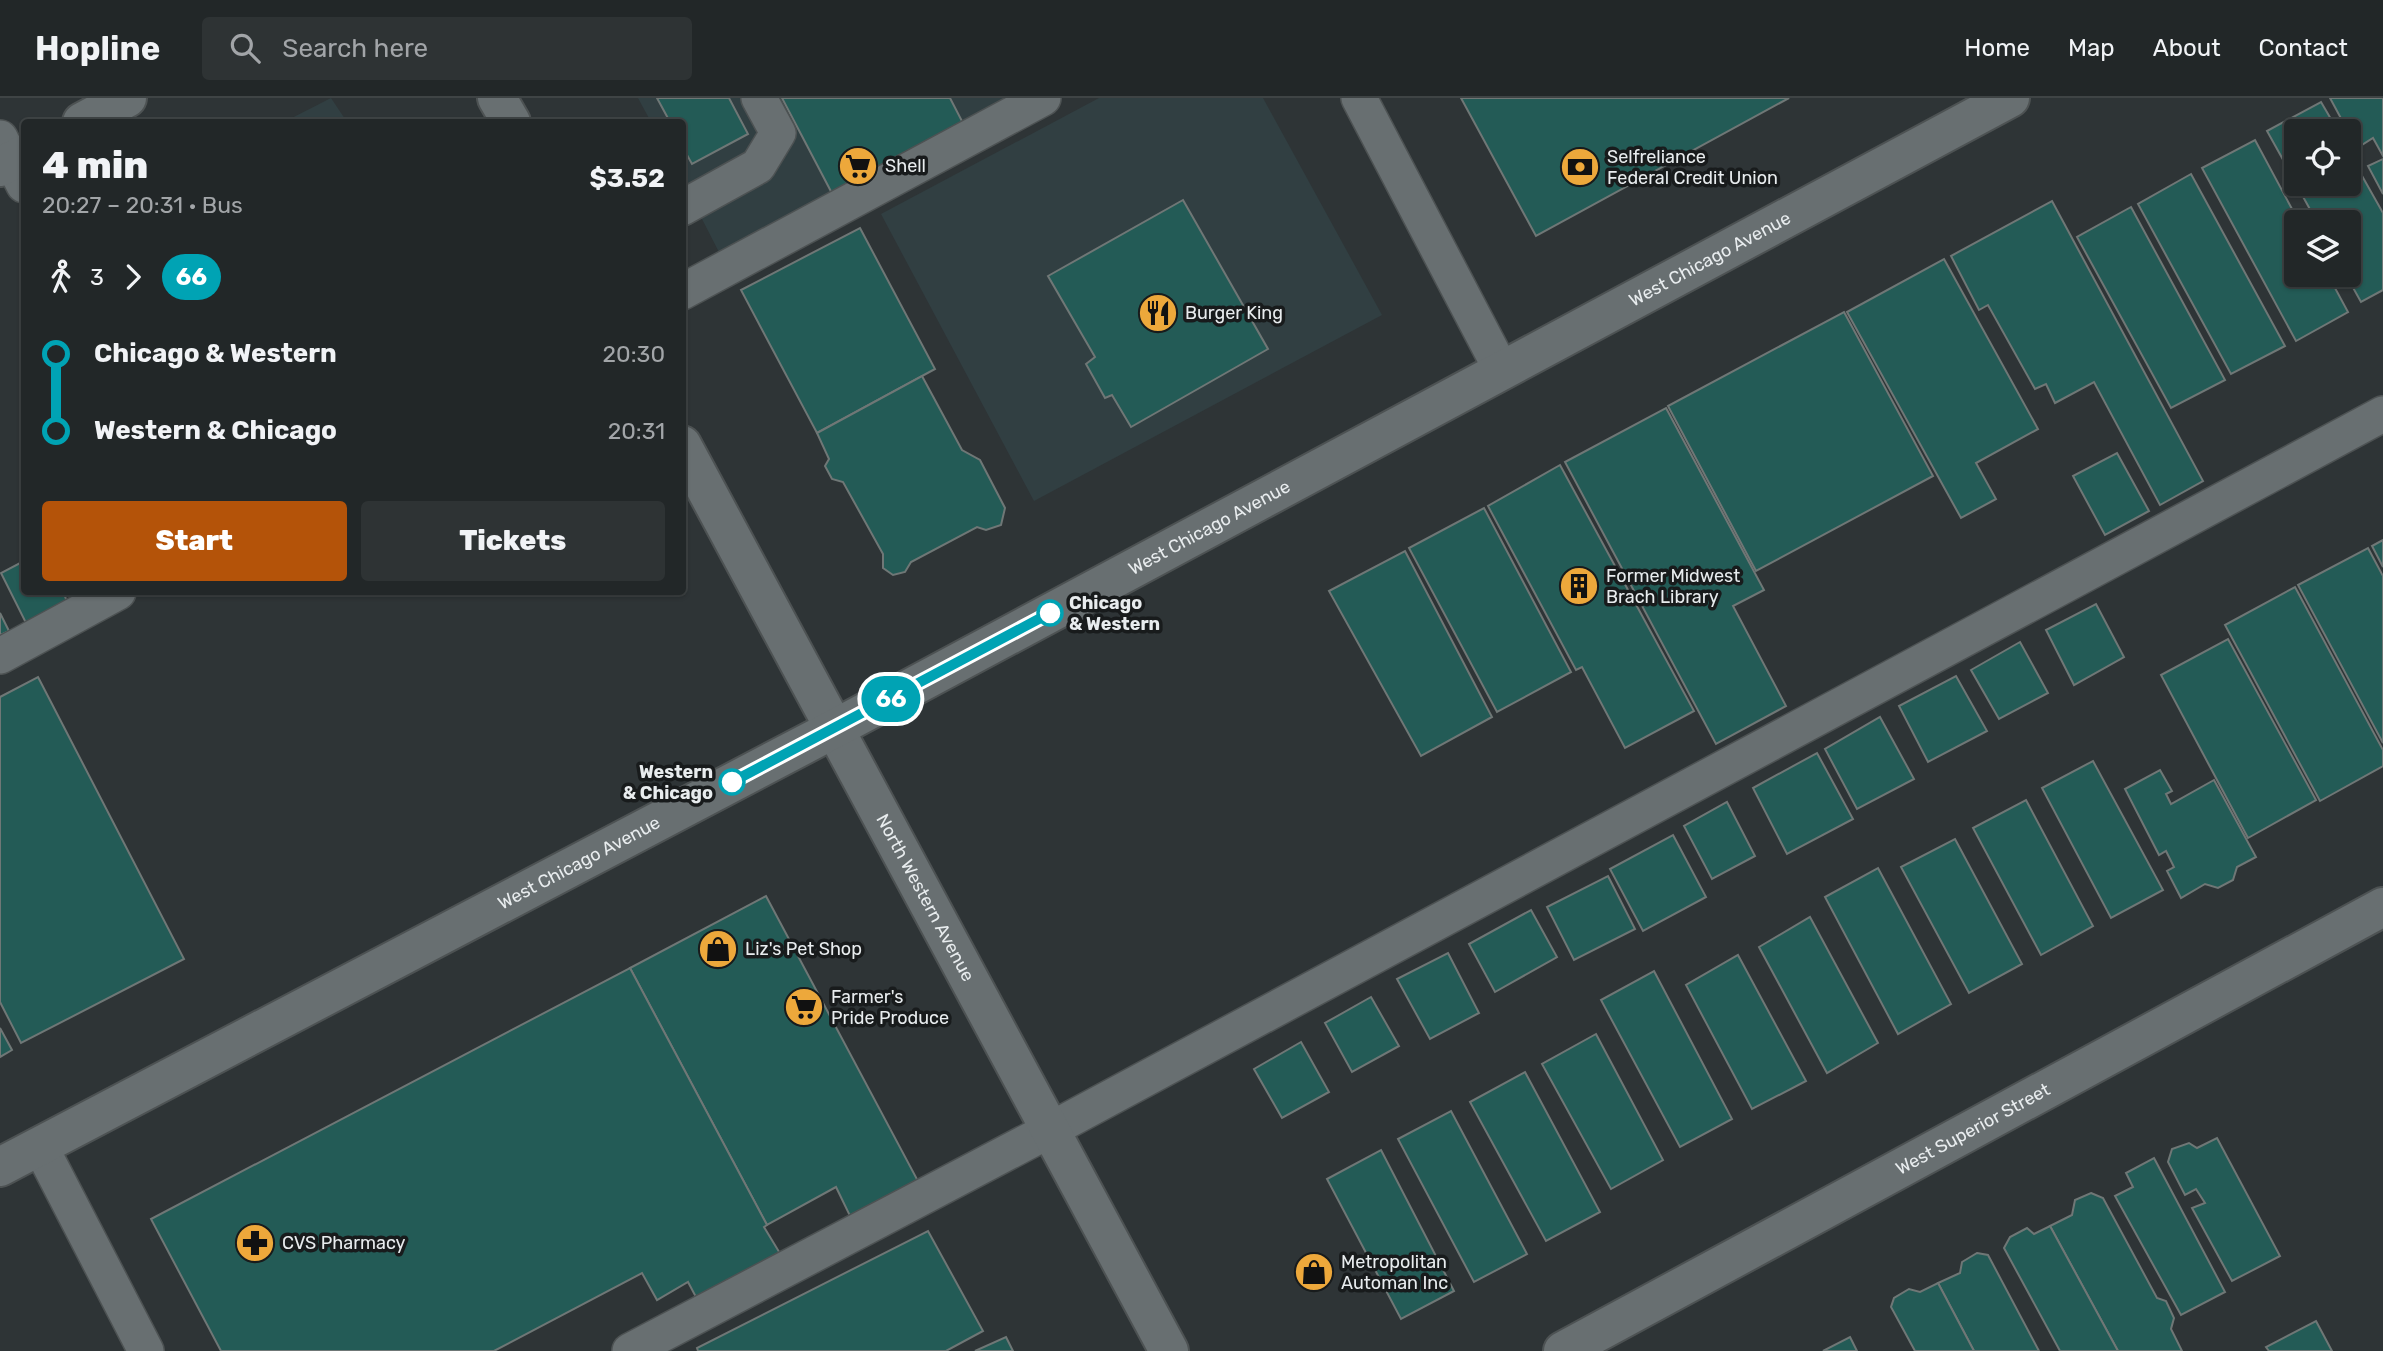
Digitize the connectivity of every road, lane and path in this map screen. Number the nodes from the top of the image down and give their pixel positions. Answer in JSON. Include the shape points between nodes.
{"nodes":[{"id":1,"x":498,"y":98,"type":"edge"},
{"id":2,"x":759,"y":98,"type":"edge"},
{"id":3,"x":1043,"y":98,"type":"edge"},
{"id":4,"x":1359,"y":98,"type":"edge"},
{"id":5,"x":2010,"y":98,"type":"edge"},
{"id":6,"x":509,"y":119,"type":"edge"},
{"id":7,"x":686,"y":206,"type":"edge"},
{"id":8,"x":686,"y":290,"type":"edge"},
{"id":9,"x":1502,"y":371,"type":"junction"},
{"id":10,"x":2383,"y":414,"type":"edge"},
{"id":11,"x":686,"y":452,"type":"edge"},
{"id":12,"x":112,"y":595,"type":"edge"},
{"id":13,"x":0,"y":656,"type":"edge"},
{"id":14,"x":834,"y":729,"type":"junction"},
{"id":15,"x":2383,"y":908,"type":"edge"},
{"id":16,"x":1050,"y":1130,"type":"junction"},
{"id":17,"x":40,"y":1146,"type":"junction"},
{"id":18,"x":0,"y":1167,"type":"edge"},
{"id":19,"x":646,"y":1347,"type":"edge"},
{"id":20,"x":1573,"y":1349,"type":"edge"},
{"id":21,"x":146,"y":1351,"type":"edge"},
{"id":22,"x":1169,"y":1351,"type":"edge"}],
"edges":[{"from":1,"to":6,"type":"main road"},
{"from":2,"to":7,"type":"lane","via":[[778,133],[758,166]]},
{"from":3,"to":8,"type":"lane"},
{"from":4,"to":9,"type":"lane"},
{"from":5,"to":9,"type":"main road","name":"West Chicago Avenue"},
{"from":9,"to":14,"type":"main road","name":"West Chicago Avenue"},
{"from":10,"to":16,"type":"lane"},
{"from":11,"to":14,"type":"main road","name":"North Western Avenue"},
{"from":12,"to":13,"type":"lane"},
{"from":14,"to":16,"type":"main road","name":"North Western Avenue"},
{"from":14,"to":17,"type":"main road","name":"West Chicago Avenue"},
{"from":15,"to":20,"type":"main road","name":"West Superior Street"},
{"from":16,"to":19,"type":"lane"},
{"from":16,"to":22,"type":"main road","name":"North Western Avenue"},
{"from":17,"to":18,"type":"main road","name":"West Chicago Avenue"},
{"from":17,"to":21,"type":"lane"}]}
